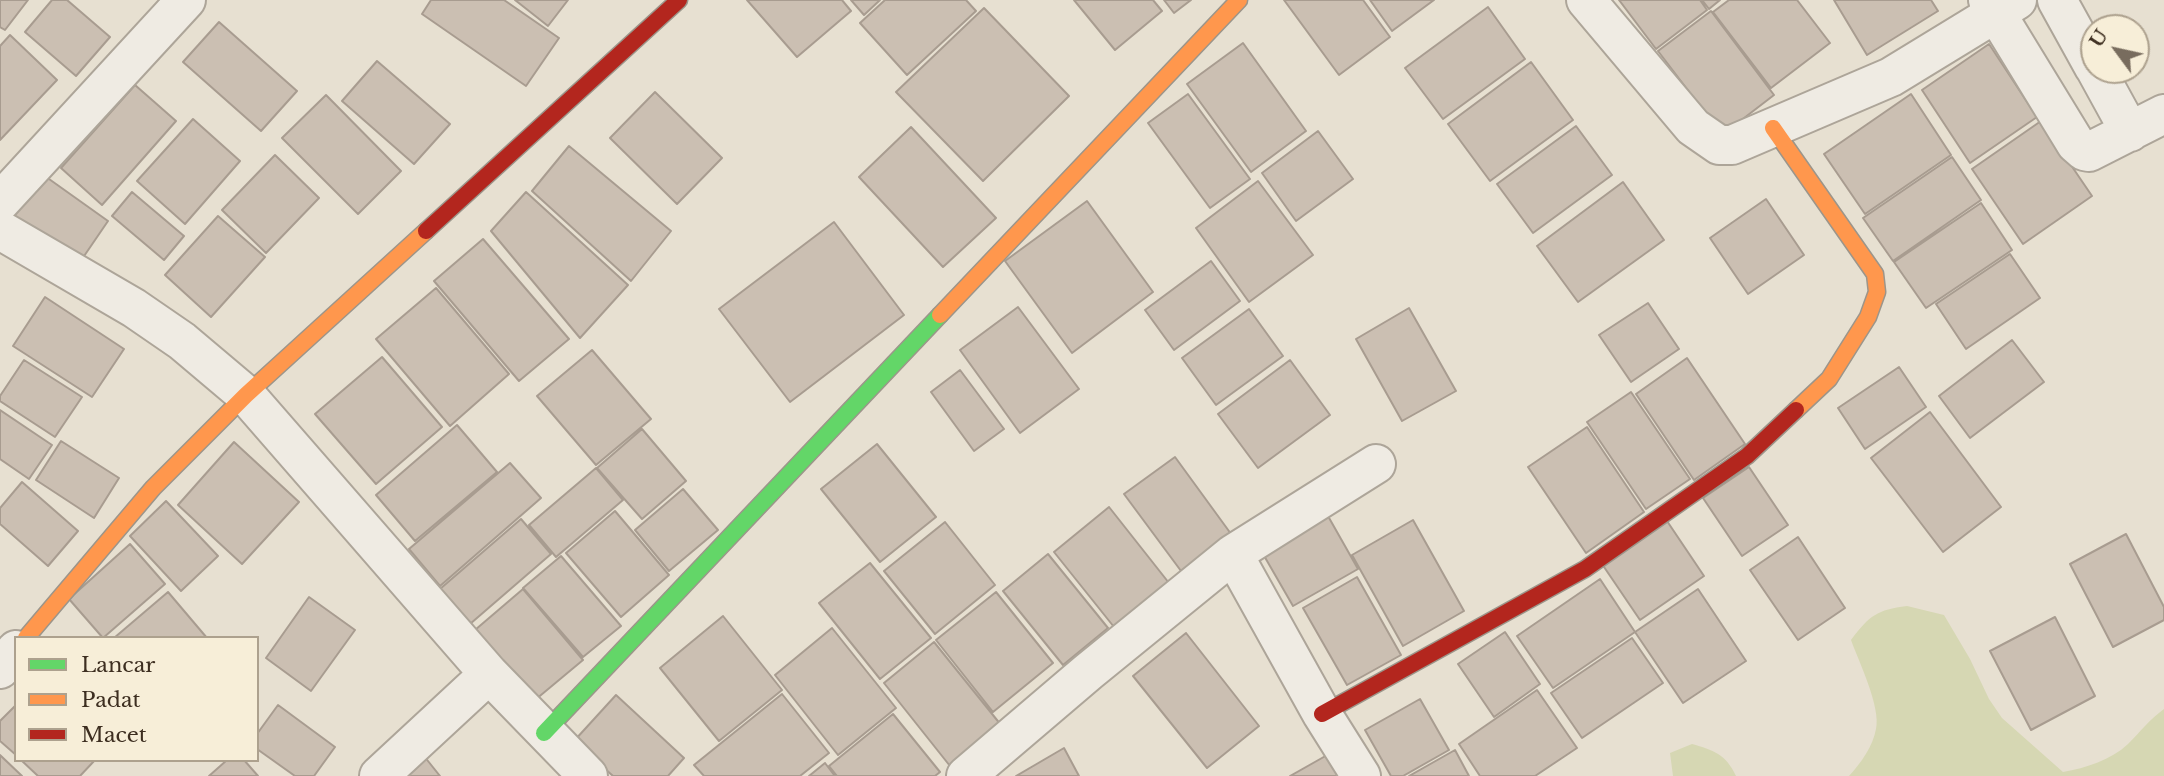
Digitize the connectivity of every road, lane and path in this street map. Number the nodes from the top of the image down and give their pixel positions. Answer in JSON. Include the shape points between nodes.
{"nodes":[{"id":1,"x":186,"y":0,"type":"edge"},
{"id":2,"x":680,"y":0,"type":"edge"},
{"id":3,"x":1239,"y":0,"type":"edge"},
{"id":4,"x":1587,"y":0,"type":"edge"},
{"id":5,"x":2057,"y":0,"type":"edge"},
{"id":6,"x":2000,"y":4,"type":"edge"},
{"id":7,"x":2080,"y":41,"type":"edge"},
{"id":8,"x":2104,"y":84,"type":"edge"},
{"id":9,"x":2164,"y":114,"type":"edge"},
{"id":10,"x":1773,"y":128,"type":"junction"},
{"id":11,"x":2130,"y":132,"type":"junction"},
{"id":12,"x":0,"y":202,"type":"edge"},
{"id":13,"x":0,"y":230,"type":"edge"},
{"id":14,"x":246,"y":395,"type":"junction"},
{"id":15,"x":1376,"y":464,"type":"dead end"},
{"id":16,"x":1233,"y":554,"type":"junction"},
{"id":17,"x":28,"y":636,"type":"edge"},
{"id":18,"x":14,"y":652,"type":"edge"},
{"id":19,"x":0,"y":669,"type":"edge"},
{"id":20,"x":489,"y":674,"type":"junction"},
{"id":21,"x":1322,"y":714,"type":"junction"},
{"id":22,"x":544,"y":733,"type":"junction"},
{"id":23,"x":379,"y":776,"type":"edge"},
{"id":24,"x":588,"y":776,"type":"edge"},
{"id":25,"x":966,"y":776,"type":"edge"},
{"id":26,"x":1360,"y":776,"type":"edge"}],
"edges":[{"from":1,"to":12,"type":"street"},
{"from":2,"to":14,"type":"street"},
{"from":3,"to":22,"type":"street"},
{"from":4,"to":10,"type":"street","via":[[1705,137],[1719,145],[1732,145]]},
{"from":5,"to":7,"type":"street"},
{"from":6,"to":10,"type":"street","via":[[1891,77]]},
{"from":6,"to":11,"type":"street","via":[[2080,148],[2089,152]]},
{"from":8,"to":11,"type":"street"},
{"from":9,"to":11,"type":"street"},
{"from":10,"to":21,"type":"street","via":[[1875,274],[1877,292],[1868,317],[1829,379],[1747,456],[1585,569]]},
{"from":13,"to":14,"type":"street","via":[[134,307]]},
{"from":14,"to":17,"type":"street","via":[[153,488]]},
{"from":14,"to":20,"type":"street"},
{"from":15,"to":16,"type":"street"},
{"from":16,"to":21,"type":"street"},
{"from":16,"to":25,"type":"street"},
{"from":18,"to":19,"type":"street"},
{"from":20,"to":22,"type":"street"},
{"from":20,"to":23,"type":"street"},
{"from":21,"to":26,"type":"street"},
{"from":22,"to":24,"type":"street"}]}
